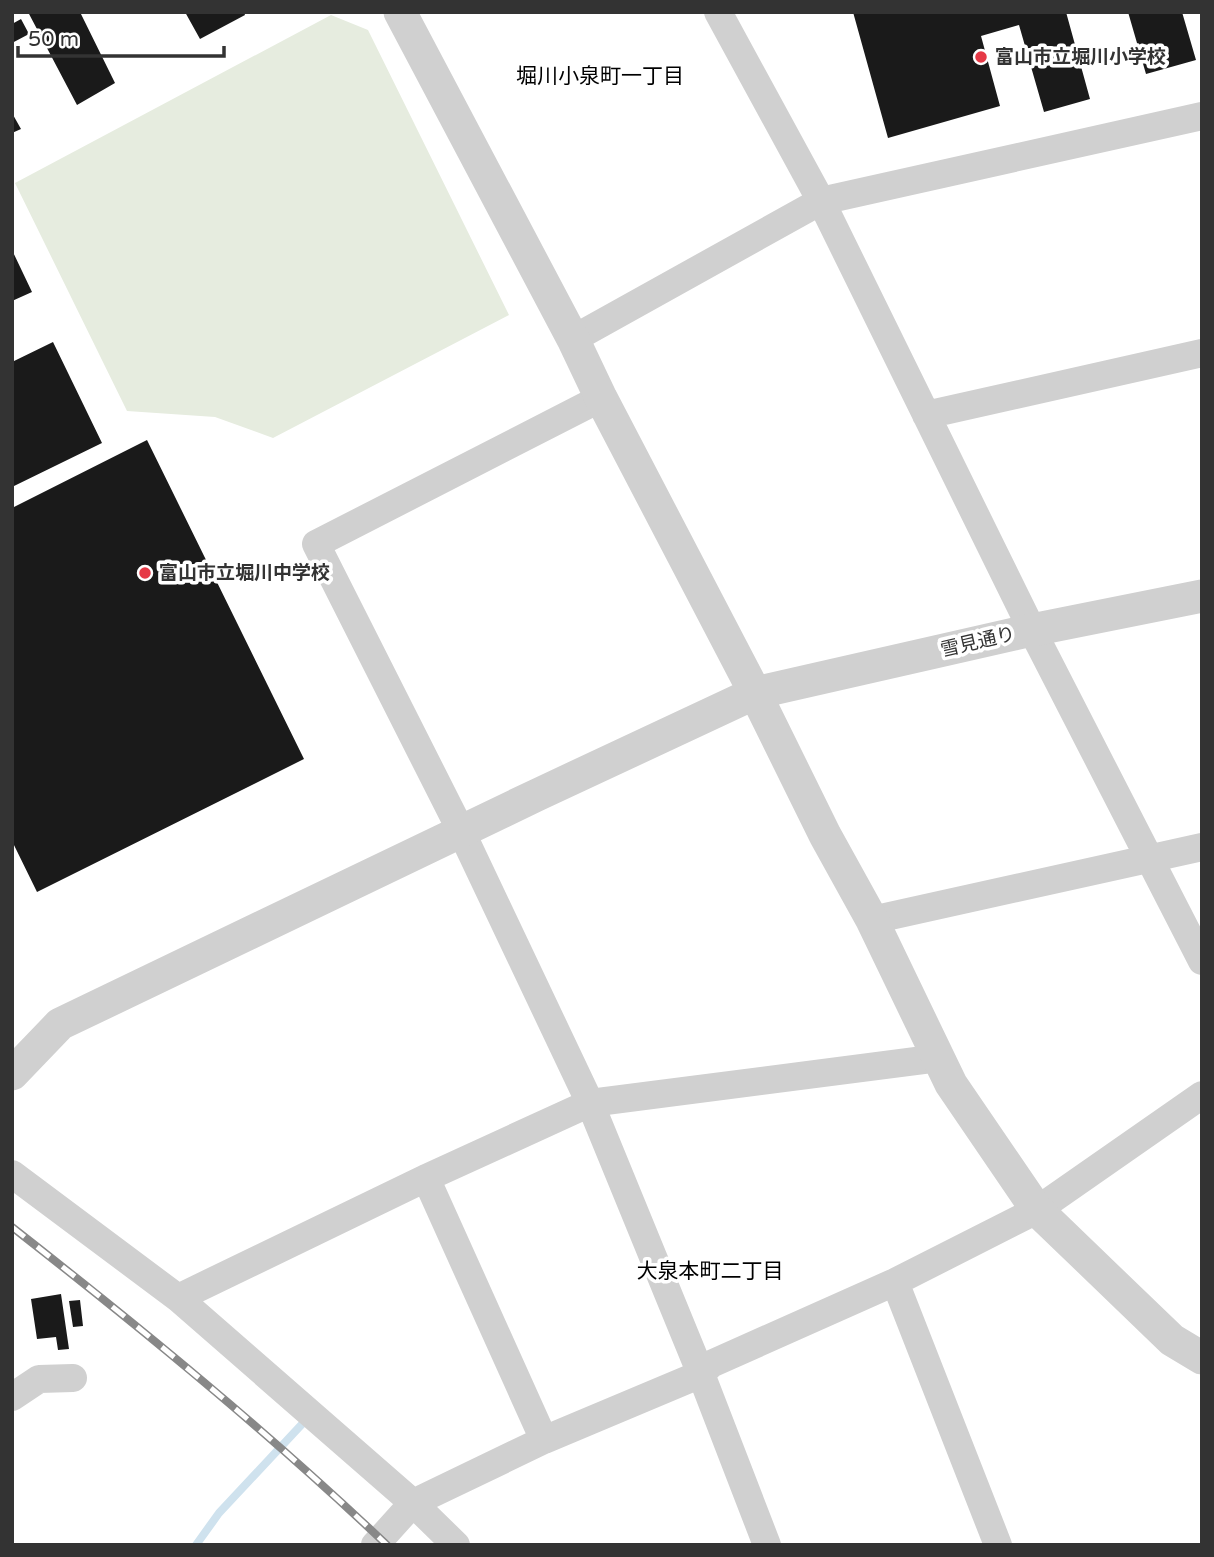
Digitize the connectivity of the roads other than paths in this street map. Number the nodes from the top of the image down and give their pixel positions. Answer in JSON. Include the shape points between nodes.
{"nodes":[{"id":1,"x":401,"y":12,"type":"edge"},
{"id":2,"x":718,"y":12,"type":"edge"},
{"id":3,"x":1202,"y":116,"type":"edge"},
{"id":4,"x":821,"y":201,"type":"junction"},
{"id":5,"x":573,"y":339,"type":"junction"},
{"id":6,"x":1202,"y":353,"type":"edge"},
{"id":7,"x":601,"y":398,"type":"junction"},
{"id":8,"x":926,"y":415,"type":"junction"},
{"id":9,"x":1202,"y":596,"type":"edge"},
{"id":10,"x":1032,"y":630,"type":"junction"},
{"id":11,"x":755,"y":693,"type":"junction"},
{"id":12,"x":461,"y":831,"type":"junction"},
{"id":13,"x":1202,"y":847,"type":"edge"},
{"id":14,"x":1150,"y":859,"type":"junction"},
{"id":15,"x":872,"y":919,"type":"junction"},
{"id":16,"x":1202,"y":961,"type":"edge"},
{"id":17,"x":939,"y":1058,"type":"junction"},
{"id":18,"x":12,"y":1074,"type":"edge"},
{"id":19,"x":1202,"y":1095,"type":"edge"},
{"id":20,"x":590,"y":1103,"type":"junction"},
{"id":21,"x":12,"y":1174,"type":"edge"},
{"id":22,"x":426,"y":1178,"type":"junction"},
{"id":23,"x":1037,"y":1210,"type":"junction"},
{"id":24,"x":895,"y":1282,"type":"junction"},
{"id":25,"x":178,"y":1297,"type":"junction"},
{"id":26,"x":1202,"y":1358,"type":"edge"},
{"id":27,"x":701,"y":1374,"type":"junction"},
{"id":28,"x":74,"y":1378,"type":"dead end"},
{"id":29,"x":12,"y":1397,"type":"edge"},
{"id":30,"x":544,"y":1440,"type":"junction"},
{"id":31,"x":412,"y":1503,"type":"junction"},
{"id":32,"x":375,"y":1545,"type":"edge"},
{"id":33,"x":456,"y":1545,"type":"edge"},
{"id":34,"x":767,"y":1545,"type":"edge"},
{"id":35,"x":998,"y":1545,"type":"edge"}],
"edges":[{"from":1,"to":5,"type":"street"},
{"from":2,"to":4,"type":"street"},
{"from":3,"to":4,"type":"street"},
{"from":4,"to":5,"type":"street"},
{"from":4,"to":8,"type":"street"},
{"from":5,"to":7,"type":"street"},
{"from":6,"to":8,"type":"street"},
{"from":7,"to":11,"type":"street"},
{"from":7,"to":12,"type":"street","via":[[316,544]]},
{"from":8,"to":10,"type":"street"},
{"from":9,"to":10,"type":"street","name":"雪見通り"},
{"from":10,"to":11,"type":"street","name":"雪見通り"},
{"from":10,"to":14,"type":"street"},
{"from":11,"to":12,"type":"street","name":"雪見通り"},
{"from":11,"to":15,"type":"street"},
{"from":12,"to":18,"type":"street","name":"雪見通り","via":[[60,1024]]},
{"from":12,"to":20,"type":"street"},
{"from":13,"to":14,"type":"street"},
{"from":14,"to":15,"type":"street"},
{"from":14,"to":16,"type":"street"},
{"from":15,"to":17,"type":"street"},
{"from":17,"to":20,"type":"street"},
{"from":17,"to":23,"type":"street","via":[[951,1084]]},
{"from":19,"to":23,"type":"street"},
{"from":20,"to":22,"type":"street"},
{"from":20,"to":27,"type":"street"},
{"from":21,"to":25,"type":"street"},
{"from":22,"to":25,"type":"street"},
{"from":22,"to":30,"type":"street"},
{"from":23,"to":24,"type":"street"},
{"from":23,"to":26,"type":"street","via":[[1172,1340]]},
{"from":24,"to":27,"type":"street","via":[[711,1364]]},
{"from":24,"to":35,"type":"street"},
{"from":25,"to":31,"type":"street"},
{"from":27,"to":30,"type":"street"},
{"from":27,"to":34,"type":"street"},
{"from":28,"to":29,"type":"street","via":[[39,1380]]},
{"from":30,"to":31,"type":"street"},
{"from":31,"to":32,"type":"street"},
{"from":31,"to":33,"type":"street"}]}
